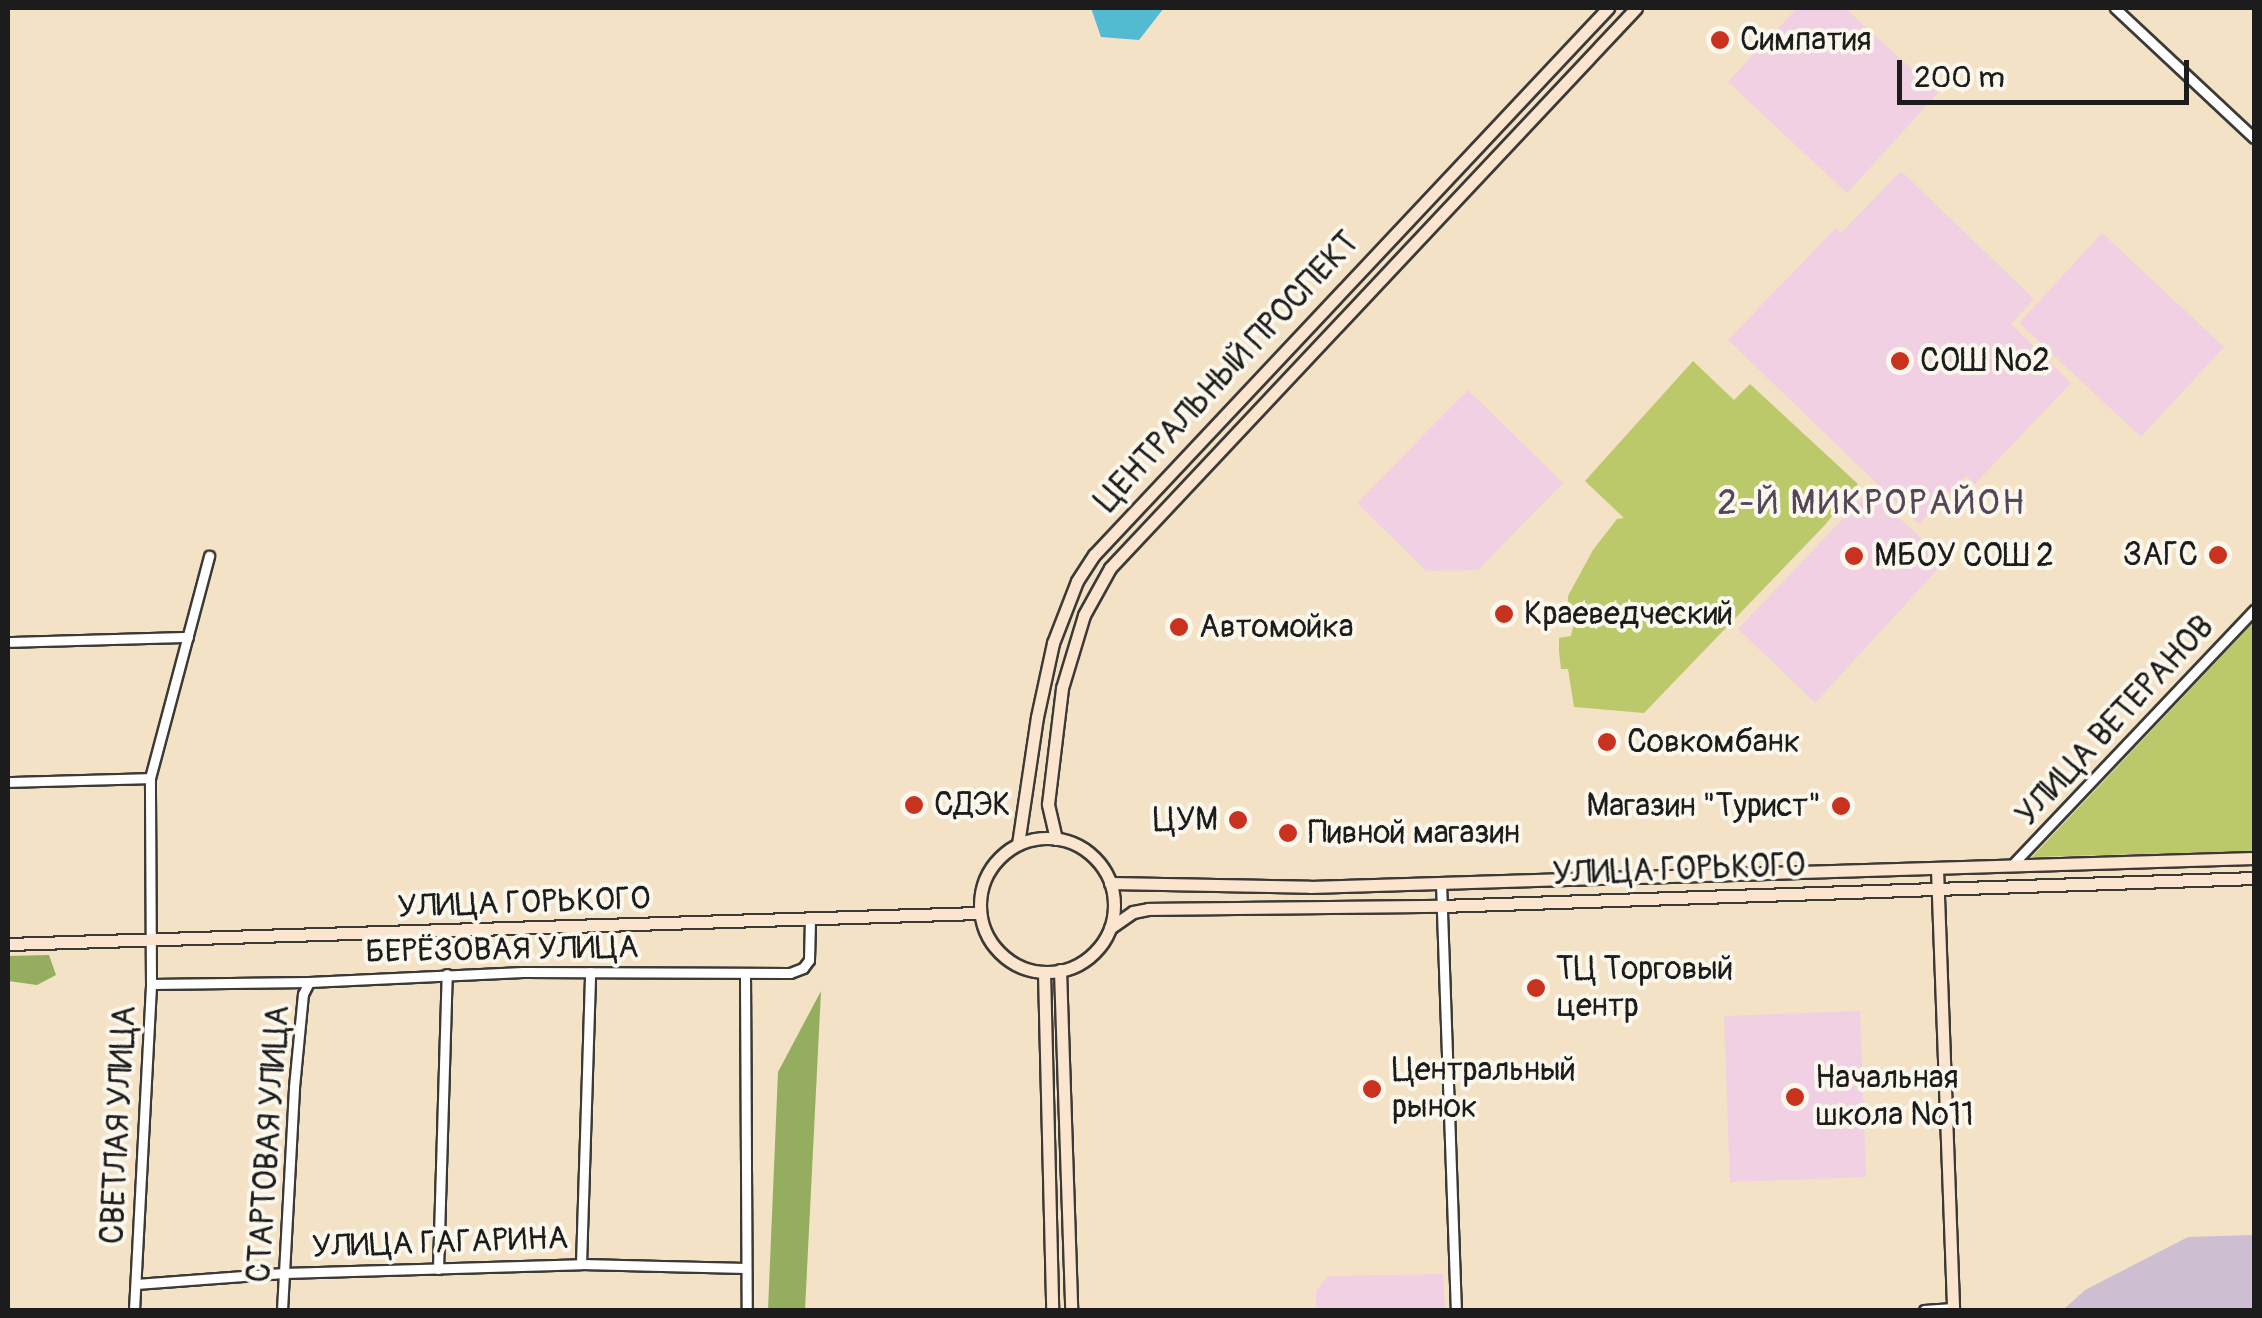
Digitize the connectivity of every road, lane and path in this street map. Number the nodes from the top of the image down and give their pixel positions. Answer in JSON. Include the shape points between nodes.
{"nodes":[{"id":1,"x":1608,"y":8,"type":"edge"},
{"id":2,"x":1636,"y":8,"type":"edge"},
{"id":3,"x":2115,"y":8,"type":"edge"},
{"id":4,"x":2254,"y":138,"type":"edge"},
{"id":5,"x":1376,"y":256,"type":"junction"},
{"id":6,"x":1390,"y":270,"type":"junction"},
{"id":7,"x":209,"y":556,"type":"dead end"},
{"id":8,"x":1066,"y":606,"type":"junction"},
{"id":9,"x":2254,"y":610,"type":"edge"},
{"id":10,"x":1084,"y":615,"type":"junction"},
{"id":11,"x":188,"y":637,"type":"junction"},
{"id":12,"x":8,"y":642,"type":"edge"},
{"id":13,"x":150,"y":778,"type":"junction"},
{"id":14,"x":8,"y":782,"type":"edge"},
{"id":15,"x":1056,"y":838,"type":"junction"},
{"id":16,"x":1018,"y":844,"type":"junction"},
{"id":17,"x":2254,"y":858,"type":"edge"},
{"id":18,"x":2011,"y":866,"type":"junction"},
{"id":19,"x":1937,"y":869,"type":"junction"},
{"id":20,"x":2254,"y":878,"type":"edge"},
{"id":21,"x":1110,"y":883,"type":"junction"},
{"id":22,"x":1441,"y":883,"type":"junction"},
{"id":23,"x":1938,"y":890,"type":"junction"},
{"id":24,"x":1441,"y":906,"type":"junction"},
{"id":25,"x":979,"y":913,"type":"junction"},
{"id":26,"x":810,"y":920,"type":"junction"},
{"id":27,"x":1110,"y":928,"type":"junction"},
{"id":28,"x":148,"y":942,"type":"junction"},
{"id":29,"x":8,"y":944,"type":"edge"},
{"id":30,"x":1060,"y":970,"type":"junction"},
{"id":31,"x":590,"y":972,"type":"junction"},
{"id":32,"x":1044,"y":972,"type":"junction"},
{"id":33,"x":446,"y":974,"type":"junction"},
{"id":34,"x":745,"y":974,"type":"junction"},
{"id":35,"x":308,"y":982,"type":"junction"},
{"id":36,"x":152,"y":984,"type":"junction"},
{"id":37,"x":580,"y":1264,"type":"junction"},
{"id":38,"x":438,"y":1268,"type":"junction"},
{"id":39,"x":746,"y":1268,"type":"junction"},
{"id":40,"x":284,"y":1274,"type":"junction"},
{"id":41,"x":136,"y":1284,"type":"junction"},
{"id":42,"x":1953,"y":1309,"type":"edge"},
{"id":43,"x":134,"y":1310,"type":"edge"},
{"id":44,"x":282,"y":1310,"type":"edge"},
{"id":45,"x":747,"y":1310,"type":"edge"},
{"id":46,"x":1052,"y":1310,"type":"edge"},
{"id":47,"x":1070,"y":1310,"type":"edge"},
{"id":48,"x":1456,"y":1310,"type":"edge"},
{"id":49,"x":1924,"y":1310,"type":"edge"}],
"edges":[{"from":1,"to":5,"type":"main road","name":"ЦЕНТРАЛЬНЫЙ ПРОСПЕКТ"},
{"from":2,"to":6,"type":"main road","name":"ЦЕНТРАЛЬНЫЙ ПРОСПЕКТ"},
{"from":3,"to":4,"type":"street"},
{"from":5,"to":6,"type":"main road"},
{"from":5,"to":8,"type":"main road","name":"ЦЕНТРАЛЬНЫЙ ПРОСПЕКТ","via":[[1122,523],[1094,555]]},
{"from":6,"to":10,"type":"main road","name":"ЦЕНТРАЛЬНЫЙ ПРОСПЕКТ","via":[[1110,568]]},
{"from":7,"to":11,"type":"street","name":"СВЕТЛАЯ УЛИЦА"},
{"from":8,"to":10,"type":"main road"},
{"from":8,"to":16,"type":"main road","name":"ЦЕНТРАЛЬНЫЙ ПРОСПЕКТ","via":[[1043,686]]},
{"from":9,"to":18,"type":"street","name":"УЛИЦА ВЕТЕРАНОВ"},
{"from":10,"to":15,"type":"main road","name":"ЦЕНТРАЛЬНЫЙ ПРОСПЕКТ","via":[[1052,745],[1048,820]]},
{"from":11,"to":12,"type":"street"},
{"from":11,"to":13,"type":"street","name":"СВЕТЛАЯ УЛИЦА"},
{"from":13,"to":14,"type":"street"},
{"from":13,"to":28,"type":"street","name":"СВЕТЛАЯ УЛИЦА"},
{"from":15,"to":16,"type":"main road"},
{"from":15,"to":21,"type":"main road","via":[[1086,851]]},
{"from":16,"to":25,"type":"main road","via":[[989,870]]},
{"from":17,"to":18,"type":"main road","name":"УЛИЦА ГОРЬКОГО"},
{"from":18,"to":19,"type":"main road","name":"УЛИЦА ГОРЬКОГО"},
{"from":19,"to":22,"type":"main road","name":"УЛИЦА ГОРЬКОГО"},
{"from":19,"to":23,"type":"main road"},
{"from":20,"to":23,"type":"main road","name":"УЛИЦА ГОРЬКОГО"},
{"from":21,"to":22,"type":"main road","name":"УЛИЦА ГОРЬКОГО"},
{"from":21,"to":27,"type":"main road"},
{"from":22,"to":24,"type":"street"},
{"from":23,"to":24,"type":"main road","name":"УЛИЦА ГОРЬКОГО"},
{"from":23,"to":42,"type":"main road"},
{"from":24,"to":27,"type":"main road","name":"УЛИЦА ГОРЬКОГО","via":[[1148,909]]},
{"from":24,"to":48,"type":"street"},
{"from":25,"to":26,"type":"main road","name":"УЛИЦА ГОРЬКОГО"},
{"from":25,"to":32,"type":"main road","via":[[997,950]]},
{"from":26,"to":28,"type":"main road","name":"УЛИЦА ГОРЬКОГО"},
{"from":26,"to":34,"type":"street","name":"БЕРЁЗОВАЯ УЛИЦА","via":[[803,968]]},
{"from":27,"to":30,"type":"main road","via":[[1092,954]]},
{"from":28,"to":29,"type":"main road","name":"УЛИЦА ГОРЬКОГО"},
{"from":28,"to":36,"type":"street","name":"СВЕТЛАЯ УЛИЦА"},
{"from":30,"to":32,"type":"main road"},
{"from":30,"to":47,"type":"main road"},
{"from":31,"to":33,"type":"street","name":"БЕРЁЗОВАЯ УЛИЦА"},
{"from":31,"to":34,"type":"street","name":"БЕРЁЗОВАЯ УЛИЦА"},
{"from":31,"to":37,"type":"street"},
{"from":32,"to":46,"type":"main road"},
{"from":33,"to":35,"type":"street","name":"БЕРЁЗОВАЯ УЛИЦА"},
{"from":33,"to":38,"type":"street"},
{"from":34,"to":39,"type":"street"},
{"from":35,"to":36,"type":"street","name":"БЕРЁЗОВАЯ УЛИЦА"},
{"from":35,"to":40,"type":"street","name":"СТАРТОВАЯ УЛИЦА","via":[[294,1087]]},
{"from":36,"to":41,"type":"street","name":"СВЕТЛАЯ УЛИЦА"},
{"from":37,"to":38,"type":"street","name":"УЛИЦА ГАГАРИНА"},
{"from":37,"to":39,"type":"street","name":"УЛИЦА ГАГАРИНА"},
{"from":38,"to":40,"type":"street","name":"УЛИЦА ГАГАРИНА"},
{"from":39,"to":45,"type":"street"},
{"from":40,"to":41,"type":"street","name":"УЛИЦА ГАГАРИНА"},
{"from":40,"to":44,"type":"street","name":"СТАРТОВАЯ УЛИЦА"},
{"from":41,"to":43,"type":"street","name":"СВЕТЛАЯ УЛИЦА"},
{"from":42,"to":49,"type":"street"}]}
